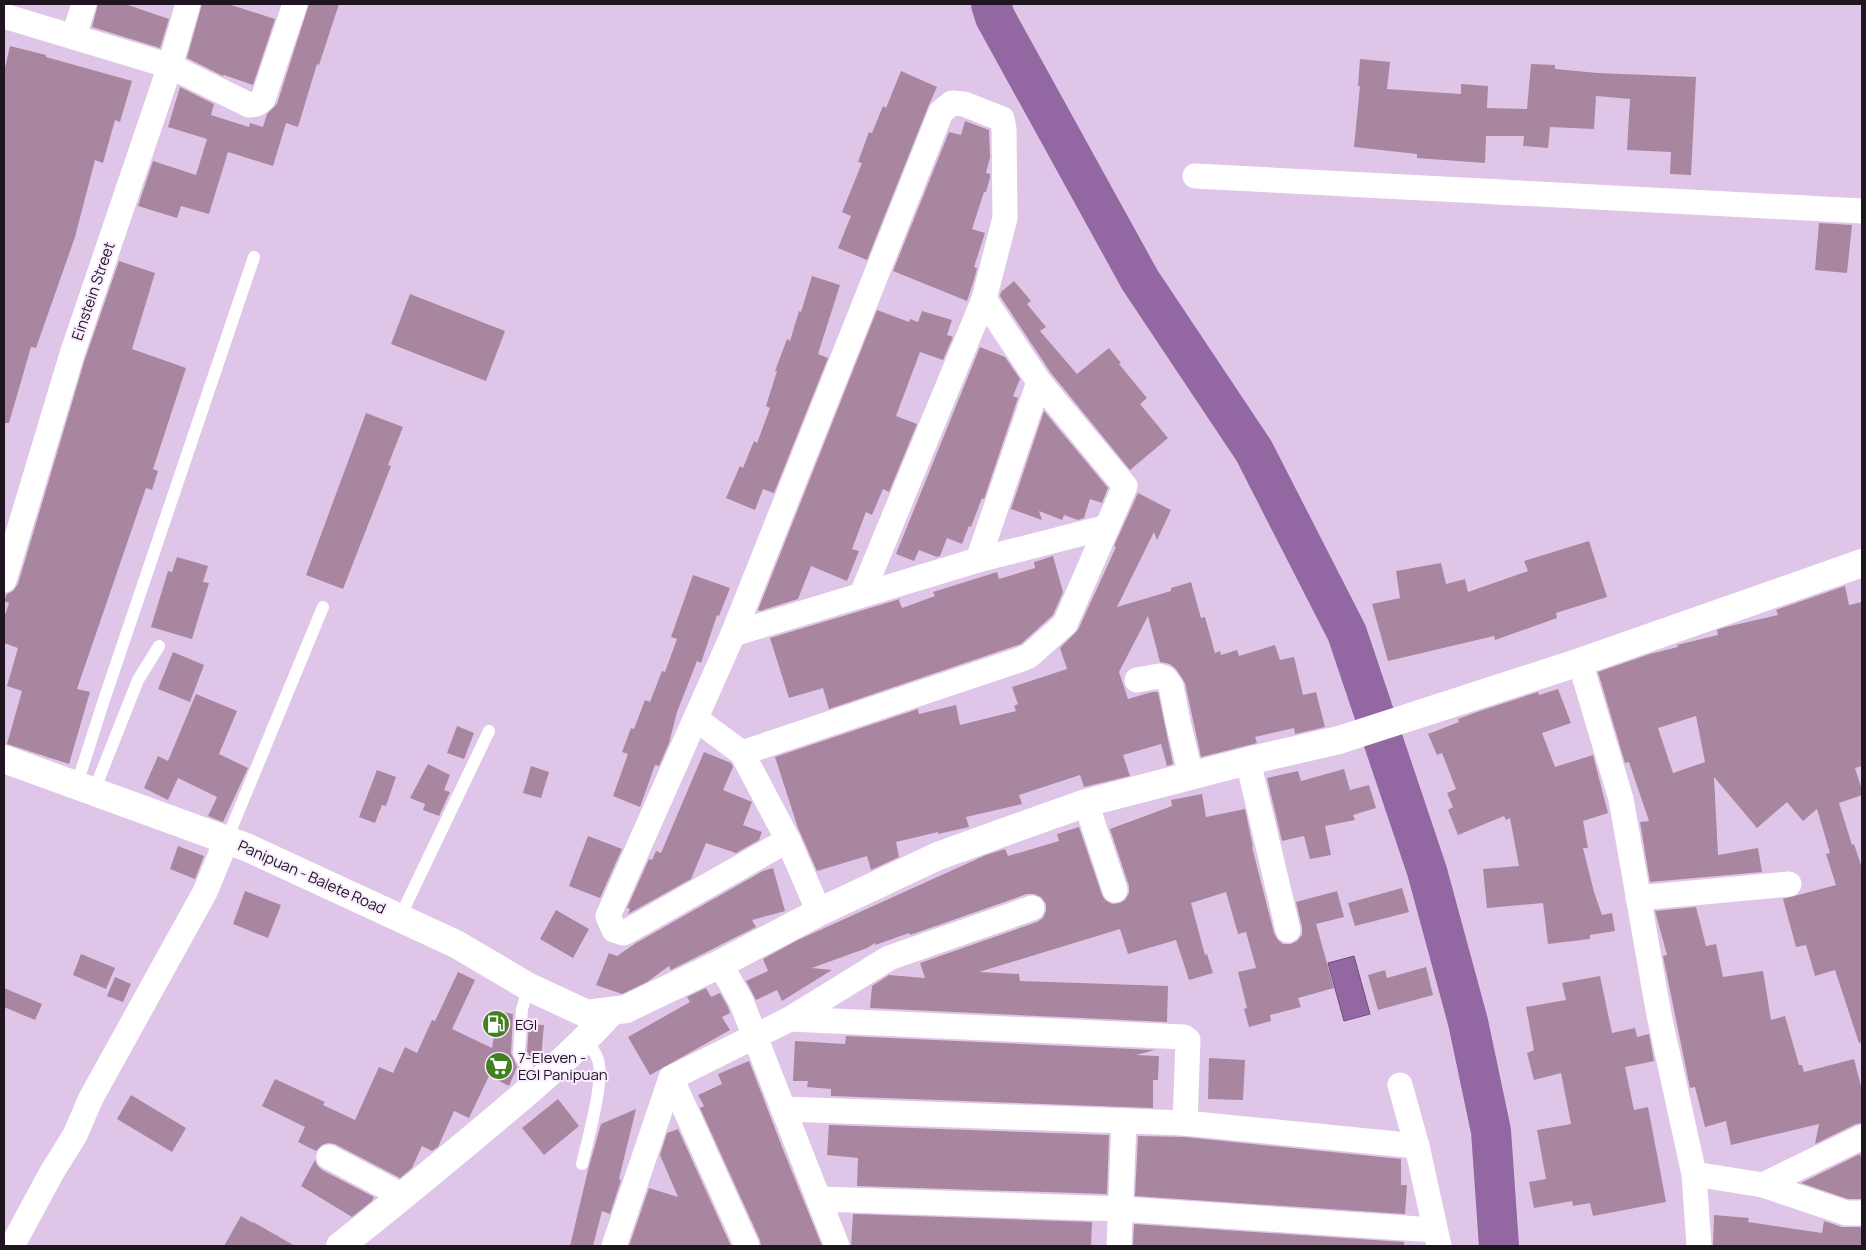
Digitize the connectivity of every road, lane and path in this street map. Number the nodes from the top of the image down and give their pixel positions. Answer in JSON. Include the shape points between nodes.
{"nodes":[{"id":1,"x":7,"y":4,"type":"edge"},
{"id":2,"x":84,"y":4,"type":"edge"},
{"id":3,"x":188,"y":4,"type":"edge"},
{"id":4,"x":295,"y":4,"type":"edge"},
{"id":5,"x":4,"y":17,"type":"edge"},
{"id":6,"x":74,"y":36,"type":"junction"},
{"id":7,"x":170,"y":66,"type":"junction"},
{"id":8,"x":1195,"y":176,"type":"dead end"},
{"id":9,"x":1862,"y":211,"type":"edge"},
{"id":10,"x":254,"y":257,"type":"dead end"},
{"id":11,"x":984,"y":299,"type":"junction"},
{"id":12,"x":1039,"y":382,"type":"junction"},
{"id":13,"x":1107,"y":527,"type":"junction"},
{"id":14,"x":978,"y":560,"type":"junction"},
{"id":15,"x":1862,"y":562,"type":"edge"},
{"id":16,"x":4,"y":580,"type":"edge"},
{"id":17,"x":862,"y":594,"type":"junction"},
{"id":18,"x":323,"y":607,"type":"dead end"},
{"id":19,"x":733,"y":634,"type":"junction"},
{"id":20,"x":159,"y":646,"type":"dead end"},
{"id":21,"x":1580,"y":662,"type":"junction"},
{"id":22,"x":1137,"y":680,"type":"dead end"},
{"id":23,"x":696,"y":719,"type":"junction"},
{"id":24,"x":489,"y":731,"type":"dead end"},
{"id":25,"x":742,"y":753,"type":"junction"},
{"id":26,"x":4,"y":759,"type":"edge"},
{"id":27,"x":1248,"y":761,"type":"junction"},
{"id":28,"x":1191,"y":776,"type":"junction"},
{"id":29,"x":86,"y":788,"type":"junction"},
{"id":30,"x":1086,"y":803,"type":"junction"},
{"id":31,"x":227,"y":839,"type":"junction"},
{"id":32,"x":788,"y":840,"type":"junction"},
{"id":33,"x":1789,"y":884,"type":"dead end"},
{"id":34,"x":1115,"y":890,"type":"dead end"},
{"id":35,"x":1638,"y":898,"type":"junction"},
{"id":36,"x":1032,"y":908,"type":"dead end"},
{"id":37,"x":819,"y":912,"type":"junction"},
{"id":38,"x":400,"y":917,"type":"junction"},
{"id":39,"x":1288,"y":930,"type":"dead end"},
{"id":40,"x":720,"y":964,"type":"junction"},
{"id":41,"x":529,"y":987,"type":"junction"},
{"id":42,"x":611,"y":1012,"type":"junction"},
{"id":43,"x":790,"y":1019,"type":"junction"},
{"id":44,"x":754,"y":1036,"type":"junction"},
{"id":45,"x":587,"y":1039,"type":"junction"},
{"id":46,"x":671,"y":1078,"type":"junction"},
{"id":47,"x":536,"y":1085,"type":"junction"},
{"id":48,"x":1400,"y":1085,"type":"dead end"},
{"id":49,"x":783,"y":1109,"type":"junction"},
{"id":50,"x":1124,"y":1121,"type":"junction"},
{"id":51,"x":1185,"y":1123,"type":"junction"},
{"id":52,"x":1862,"y":1137,"type":"edge"},
{"id":53,"x":1417,"y":1146,"type":"junction"},
{"id":54,"x":329,"y":1157,"type":"dead end"},
{"id":55,"x":582,"y":1164,"type":"dead end"},
{"id":56,"x":1694,"y":1174,"type":"junction"},
{"id":57,"x":1764,"y":1185,"type":"junction"},
{"id":58,"x":403,"y":1196,"type":"junction"},
{"id":59,"x":818,"y":1199,"type":"junction"},
{"id":60,"x":1121,"y":1209,"type":"junction"},
{"id":61,"x":1862,"y":1213,"type":"edge"},
{"id":62,"x":1437,"y":1238,"type":"edge"},
{"id":63,"x":12,"y":1246,"type":"edge"},
{"id":64,"x":340,"y":1246,"type":"edge"},
{"id":65,"x":614,"y":1246,"type":"edge"},
{"id":66,"x":747,"y":1246,"type":"edge"},
{"id":67,"x":837,"y":1246,"type":"edge"},
{"id":68,"x":1119,"y":1246,"type":"edge"},
{"id":69,"x":1699,"y":1246,"type":"edge"}],
"edges":[{"from":1,"to":5,"type":"street"},
{"from":2,"to":6,"type":"street"},
{"from":3,"to":7,"type":"street","name":"Einstein Street"},
{"from":4,"to":7,"type":"street","via":[[262,98],[257,104],[249,105]]},
{"from":5,"to":6,"type":"street"},
{"from":6,"to":7,"type":"street"},
{"from":7,"to":16,"type":"street","name":"Einstein Street","via":[[72,354]]},
{"from":8,"to":9,"type":"street"},
{"from":10,"to":29,"type":"lane","via":[[104,700]]},
{"from":11,"to":12,"type":"street"},
{"from":11,"to":17,"type":"street"},
{"from":11,"to":19,"type":"street","via":[[1005,218],[1004,129],[1002,119],[996,115],[952,103],[941,112]]},
{"from":12,"to":13,"type":"street","via":[[1125,486]]},
{"from":12,"to":14,"type":"street"},
{"from":13,"to":14,"type":"street"},
{"from":13,"to":25,"type":"street","via":[[1065,624],[1029,656]]},
{"from":14,"to":17,"type":"street"},
{"from":15,"to":21,"type":"main road","name":"Panipuan - Balete Road"},
{"from":17,"to":19,"type":"street"},
{"from":18,"to":31,"type":"lane"},
{"from":19,"to":23,"type":"street"},
{"from":20,"to":29,"type":"lane","via":[[138,680]]},
{"from":21,"to":27,"type":"main road","name":"Panipuan - Balete Road","via":[[1339,740]]},
{"from":21,"to":35,"type":"street","via":[[1621,799]]},
{"from":22,"to":28,"type":"street","via":[[1159,676],[1171,686]]},
{"from":23,"to":25,"type":"street"},
{"from":23,"to":32,"type":"street","via":[[608,916],[614,930],[624,933]]},
{"from":24,"to":38,"type":"lane"},
{"from":25,"to":32,"type":"street"},
{"from":26,"to":29,"type":"main road","name":"Panipuan - Balete Road"},
{"from":27,"to":28,"type":"main road","name":"Panipuan - Balete Road"},
{"from":27,"to":39,"type":"street"},
{"from":28,"to":30,"type":"main road","name":"Panipuan - Balete Road"},
{"from":29,"to":31,"type":"main road","name":"Panipuan - Balete Road"},
{"from":30,"to":34,"type":"street"},
{"from":30,"to":37,"type":"main road","name":"Panipuan - Balete Road","via":[[938,856]]},
{"from":31,"to":38,"type":"main road","name":"Panipuan - Balete Road"},
{"from":31,"to":63,"type":"street","via":[[204,892]]},
{"from":32,"to":37,"type":"street"},
{"from":33,"to":35,"type":"street"},
{"from":35,"to":56,"type":"street","via":[[1659,1015]]},
{"from":36,"to":43,"type":"street","via":[[888,958]]},
{"from":37,"to":40,"type":"main road","name":"Panipuan - Balete Road"},
{"from":38,"to":41,"type":"main road","name":"Panipuan - Balete Road","via":[[456,944]]},
{"from":40,"to":42,"type":"main road","name":"Panipuan - Balete Road","via":[[626,1010]]},
{"from":40,"to":44,"type":"street","via":[[741,1001]]},
{"from":41,"to":42,"type":"main road","name":"Panipuan - Balete Road","via":[[587,1014]]},
{"from":41,"to":47,"type":"lane","via":[[522,1009],[519,1053]]},
{"from":42,"to":45,"type":"main road"},
{"from":43,"to":44,"type":"street"},
{"from":43,"to":51,"type":"street","via":[[1184,1038],[1188,1040]]},
{"from":44,"to":46,"type":"street"},
{"from":44,"to":49,"type":"street"},
{"from":45,"to":47,"type":"main road"},
{"from":45,"to":55,"type":"lane","via":[[599,1060],[599,1083]]},
{"from":46,"to":65,"type":"street"},
{"from":46,"to":66,"type":"street"},
{"from":47,"to":58,"type":"main road"},
{"from":48,"to":53,"type":"street"},
{"from":49,"to":50,"type":"street"},
{"from":49,"to":59,"type":"street"},
{"from":50,"to":51,"type":"street"},
{"from":50,"to":60,"type":"street"},
{"from":51,"to":53,"type":"street"},
{"from":52,"to":57,"type":"street"},
{"from":53,"to":62,"type":"street"},
{"from":54,"to":58,"type":"street"},
{"from":56,"to":57,"type":"street"},
{"from":56,"to":69,"type":"street"},
{"from":57,"to":61,"type":"street","via":[[1846,1213]]},
{"from":58,"to":64,"type":"main road"},
{"from":59,"to":60,"type":"street"},
{"from":59,"to":67,"type":"street"},
{"from":60,"to":62,"type":"street"},
{"from":60,"to":68,"type":"street"}]}
